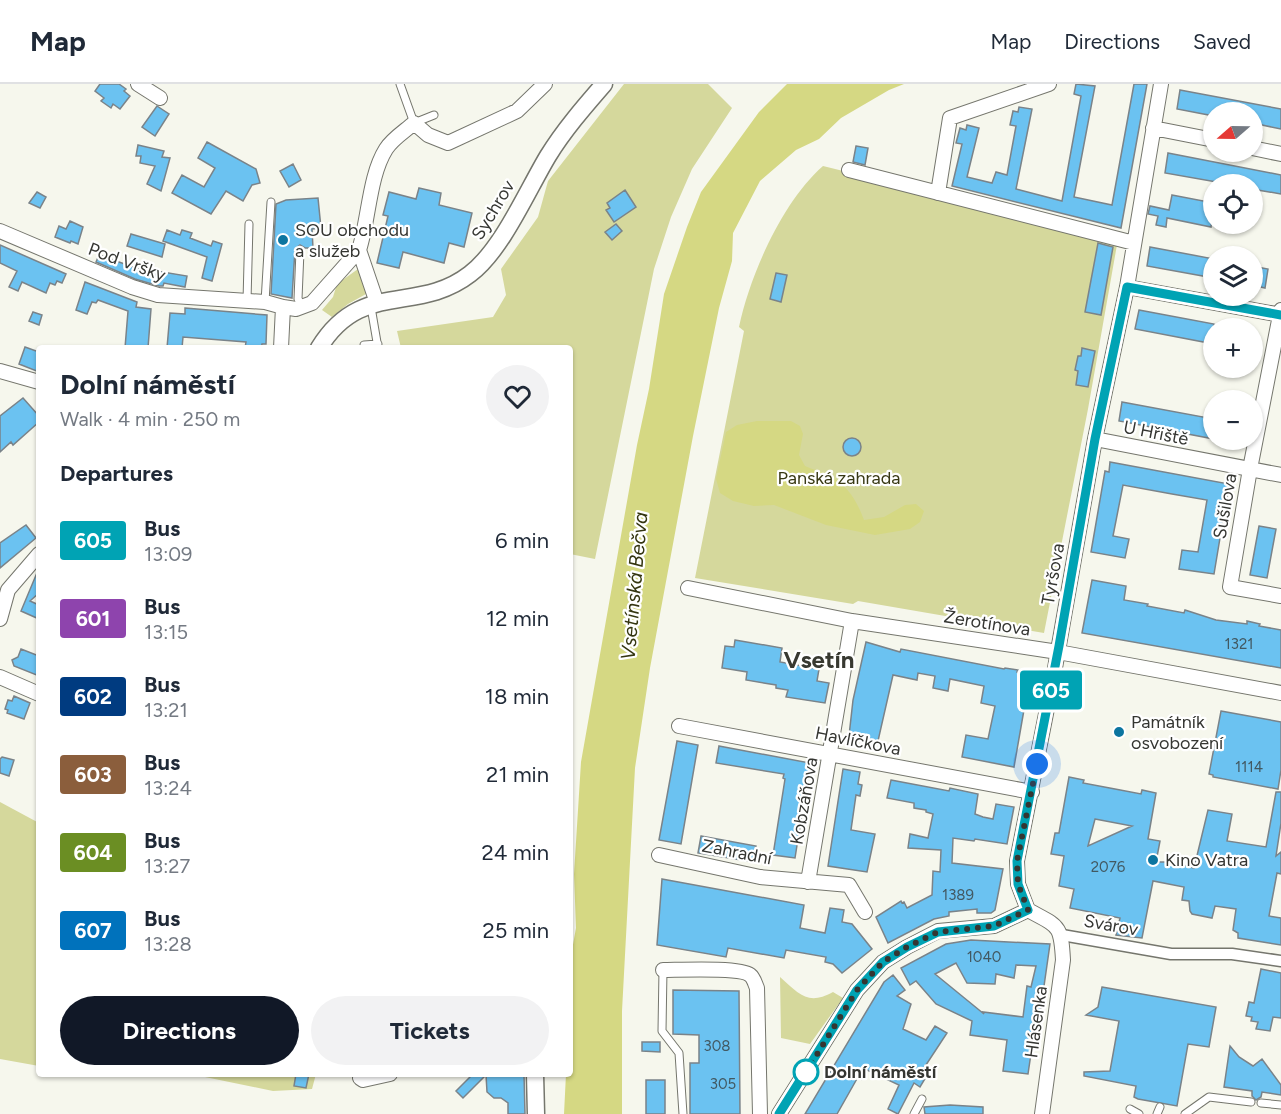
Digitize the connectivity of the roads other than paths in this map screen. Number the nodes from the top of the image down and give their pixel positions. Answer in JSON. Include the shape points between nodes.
{"nodes":[{"id":1,"x":138,"y":84,"type":"edge"},
{"id":2,"x":400,"y":84,"type":"edge"},
{"id":3,"x":545,"y":84,"type":"edge"},
{"id":4,"x":604,"y":84,"type":"edge"},
{"id":5,"x":1049,"y":84,"type":"edge"},
{"id":6,"x":1161,"y":84,"type":"edge"},
{"id":7,"x":160,"y":98,"type":"dead end"},
{"id":8,"x":434,"y":115,"type":"dead end"},
{"id":9,"x":414,"y":123,"type":"junction"},
{"id":10,"x":1153,"y":128,"type":"junction"},
{"id":11,"x":1203,"y":138,"type":"edge"},
{"id":12,"x":1263,"y":150,"type":"edge"},
{"id":13,"x":1281,"y":154,"type":"edge"},
{"id":14,"x":849,"y":170,"type":"dead end"},
{"id":15,"x":938,"y":193,"type":"junction"},
{"id":16,"x":271,"y":202,"type":"dead end"},
{"id":17,"x":249,"y":224,"type":"dead end"},
{"id":18,"x":0,"y":231,"type":"edge"},
{"id":19,"x":1134,"y":243,"type":"junction"},
{"id":20,"x":359,"y":250,"type":"junction"},
{"id":21,"x":300,"y":251,"type":"dead end"},
{"id":22,"x":1127,"y":287,"type":"junction"},
{"id":23,"x":247,"y":301,"type":"junction"},
{"id":24,"x":265,"y":302,"type":"junction"},
{"id":25,"x":374,"y":304,"type":"junction"},
{"id":26,"x":301,"y":305,"type":"junction"},
{"id":27,"x":283,"y":307,"type":"junction"},
{"id":28,"x":1281,"y":313,"type":"edge"},
{"id":29,"x":280,"y":345,"type":"edge"},
{"id":30,"x":321,"y":345,"type":"edge"},
{"id":31,"x":378,"y":345,"type":"edge"},
{"id":32,"x":0,"y":371,"type":"edge"},
{"id":33,"x":36,"y":381,"type":"edge"},
{"id":34,"x":1095,"y":439,"type":"junction"},
{"id":35,"x":1250,"y":469,"type":"junction"},
{"id":36,"x":1281,"y":475,"type":"edge"},
{"id":37,"x":36,"y":557,"type":"edge"},
{"id":38,"x":688,"y":588,"type":"dead end"},
{"id":39,"x":1281,"y":596,"type":"edge"},
{"id":40,"x":0,"y":619,"type":"edge"},
{"id":41,"x":852,"y":621,"type":"junction"},
{"id":42,"x":1058,"y":652,"type":"junction"},
{"id":43,"x":0,"y":676,"type":"edge"},
{"id":44,"x":36,"y":693,"type":"edge"},
{"id":45,"x":1281,"y":693,"type":"edge"},
{"id":46,"x":679,"y":726,"type":"dead end"},
{"id":47,"x":831,"y":754,"type":"junction"},
{"id":48,"x":1032,"y":792,"type":"junction"},
{"id":49,"x":659,"y":855,"type":"dead end"},
{"id":50,"x":808,"y":882,"type":"junction"},
{"id":51,"x":1028,"y":910,"type":"junction"},
{"id":52,"x":865,"y":912,"type":"dead end"},
{"id":53,"x":1062,"y":935,"type":"junction"},
{"id":54,"x":1281,"y":962,"type":"edge"},
{"id":55,"x":663,"y":970,"type":"joint"},
{"id":56,"x":376,"y":1077,"type":"edge"},
{"id":57,"x":535,"y":1077,"type":"edge"},
{"id":58,"x":360,"y":1078,"type":"dead end"},
{"id":59,"x":922,"y":1099,"type":"dead end"},
{"id":60,"x":1251,"y":1102,"type":"dead end"},
{"id":61,"x":1261,"y":1103,"type":"dead end"},
{"id":62,"x":1281,"y":1105,"type":"edge"},
{"id":63,"x":1130,"y":1109,"type":"dead end"},
{"id":64,"x":536,"y":1114,"type":"edge"},
{"id":65,"x":683,"y":1114,"type":"edge"},
{"id":66,"x":760,"y":1114,"type":"edge"},
{"id":67,"x":779,"y":1114,"type":"edge"},
{"id":68,"x":914,"y":1114,"type":"edge"},
{"id":69,"x":1042,"y":1114,"type":"edge"},
{"id":70,"x":1139,"y":1114,"type":"edge"},
{"id":71,"x":1185,"y":1114,"type":"edge"}],
"edges":[{"from":1,"to":7,"type":"street"},
{"from":2,"to":9,"type":"lane"},
{"from":3,"to":9,"type":"street","via":[[517,111],[448,143],[428,135]]},
{"from":4,"to":25,"type":"street","name":"Sychrov","via":[[559,140],[497,243],[474,271],[436,292]]},
{"from":5,"to":15,"type":"street","via":[[950,118]]},
{"from":6,"to":10,"type":"street","name":"Tyršova"},
{"from":8,"to":9,"type":"lane"},
{"from":9,"to":20,"type":"street","via":[[386,148],[377,169]]},
{"from":10,"to":11,"type":"street"},
{"from":10,"to":19,"type":"street","name":"Tyršova"},
{"from":12,"to":13,"type":"street"},
{"from":14,"to":15,"type":"street"},
{"from":15,"to":19,"type":"street"},
{"from":16,"to":24,"type":"lane"},
{"from":17,"to":23,"type":"lane"},
{"from":18,"to":23,"type":"street","name":"Pod Vršky","via":[[158,295]]},
{"from":19,"to":22,"type":"street","name":"Tyršova"},
{"from":20,"to":25,"type":"street"},
{"from":20,"to":26,"type":"street","via":[[329,287],[312,303]]},
{"from":21,"to":26,"type":"lane"},
{"from":22,"to":28,"type":"street"},
{"from":22,"to":34,"type":"street","name":"Tyršova"},
{"from":23,"to":24,"type":"street","name":"Pod Vršky"},
{"from":24,"to":27,"type":"street","name":"Pod Vršky"},
{"from":25,"to":30,"type":"street","name":"Sychrov","via":[[340,321]]},
{"from":25,"to":31,"type":"lane"},
{"from":26,"to":27,"type":"street","name":"Pod Vršky","via":[[296,309]]},
{"from":27,"to":29,"type":"street"},
{"from":28,"to":35,"type":"street","name":"Sušilova"},
{"from":32,"to":33,"type":"street"},
{"from":34,"to":35,"type":"street","name":"U Hřiště"},
{"from":34,"to":42,"type":"street","name":"Tyršova"},
{"from":35,"to":36,"type":"street","name":"U Hřiště"},
{"from":35,"to":39,"type":"street","name":"Sušilova","via":[[1230,587]]},
{"from":37,"to":40,"type":"street","via":[[8,590]]},
{"from":38,"to":41,"type":"street","name":"Žerotínova"},
{"from":41,"to":42,"type":"street","name":"Žerotínova"},
{"from":41,"to":47,"type":"street","name":"Kobzáňova"},
{"from":42,"to":45,"type":"street","name":"Žerotínova"},
{"from":42,"to":48,"type":"street","name":"Tyršova"},
{"from":43,"to":44,"type":"street"},
{"from":46,"to":47,"type":"street","name":"Havlíčkova"},
{"from":47,"to":48,"type":"street","name":"Havlíčkova"},
{"from":47,"to":50,"type":"street","name":"Kobzáňova"},
{"from":48,"to":51,"type":"street","name":"Tyršova","via":[[1017,861],[1022,898]]},
{"from":49,"to":50,"type":"street","name":"Zahradní","via":[[760,877]]},
{"from":50,"to":52,"type":"street","name":"Zahradní","via":[[849,885]]},
{"from":51,"to":53,"type":"street","name":"Svárov","via":[[1055,925]]},
{"from":51,"to":67,"type":"street","via":[[994,926],[938,932],[883,962],[857,990]]},
{"from":53,"to":54,"type":"street","name":"Svárov","via":[[1171,954],[1232,954]]},
{"from":53,"to":69,"type":"street","name":"Hlásenka","via":[[1063,960]]},
{"from":55,"to":65,"type":"lane","via":[[662,1031],[679,1053]]},
{"from":55,"to":66,"type":"street","via":[[730,971],[750,975],[754,980]]},
{"from":56,"to":58,"type":"street"},
{"from":57,"to":64,"type":"street"},
{"from":59,"to":68,"type":"lane"},
{"from":60,"to":71,"type":"lane","via":[[1209,1097]]},
{"from":61,"to":62,"type":"lane"},
{"from":63,"to":70,"type":"lane"}]}
